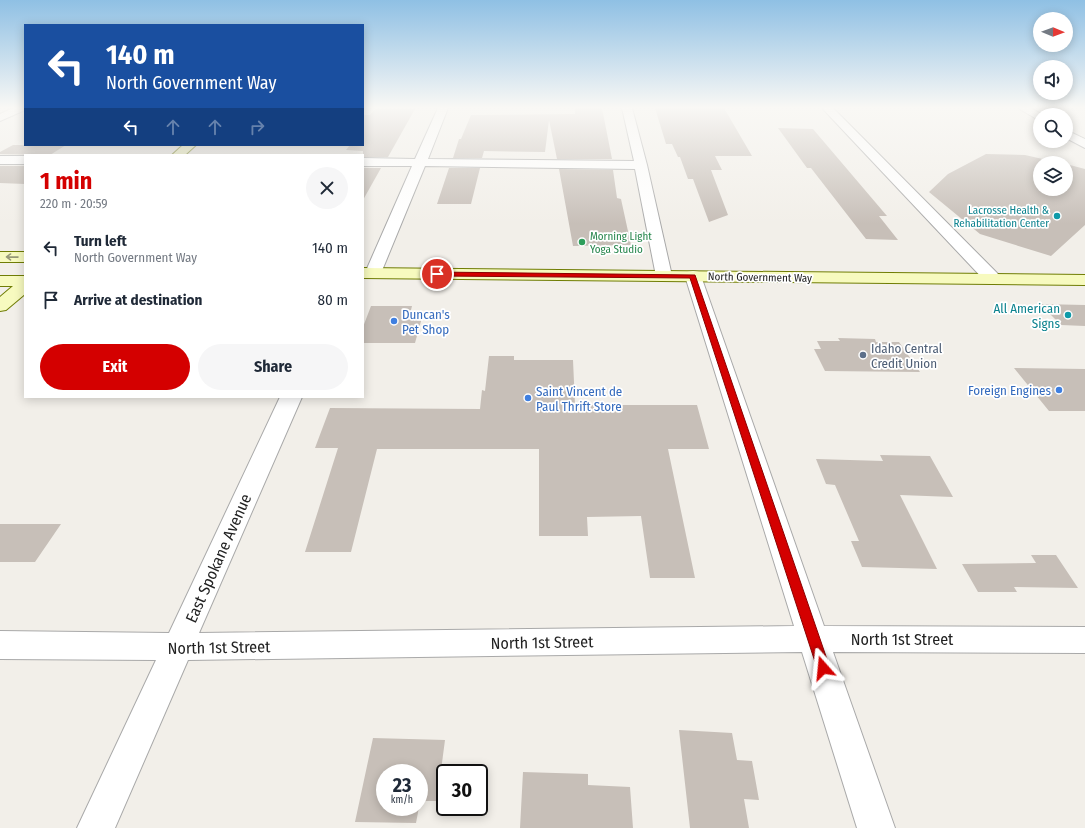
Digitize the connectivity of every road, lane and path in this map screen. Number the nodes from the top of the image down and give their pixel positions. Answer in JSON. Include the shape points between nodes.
{"nodes":[{"id":1,"x":188,"y":147,"type":"edge"},
{"id":2,"x":427,"y":147,"type":"edge"},
{"id":3,"x":636,"y":147,"type":"edge"},
{"id":4,"x":865,"y":147,"type":"edge"},
{"id":5,"x":179,"y":154,"type":"edge"},
{"id":6,"x":0,"y":160,"type":"edge"},
{"id":7,"x":24,"y":160,"type":"edge"},
{"id":8,"x":364,"y":162,"type":"edge"},
{"id":9,"x":420,"y":163,"type":"junction"},
{"id":10,"x":641,"y":165,"type":"junction"},
{"id":11,"x":0,"y":257,"type":"edge"},
{"id":12,"x":24,"y":257,"type":"edge"},
{"id":13,"x":368,"y":273,"type":"edge"},
{"id":14,"x":664,"y":276,"type":"junction"},
{"id":15,"x":693,"y":276,"type":"junction"},
{"id":16,"x":993,"y":279,"type":"junction"},
{"id":17,"x":1085,"y":280,"type":"edge"},
{"id":18,"x":0,"y":281,"type":"edge"},
{"id":19,"x":24,"y":281,"type":"edge"},
{"id":20,"x":24,"y":286,"type":"edge"},
{"id":21,"x":0,"y":306,"type":"edge"},
{"id":22,"x":291,"y":398,"type":"edge"},
{"id":23,"x":814,"y":639,"type":"junction"},
{"id":24,"x":1085,"y":640,"type":"edge"},
{"id":25,"x":0,"y":645,"type":"edge"},
{"id":26,"x":178,"y":647,"type":"junction"},
{"id":27,"x":96,"y":828,"type":"edge"},
{"id":28,"x":876,"y":828,"type":"edge"}],
"edges":[{"from":1,"to":5,"type":"main road"},
{"from":2,"to":9,"type":"street"},
{"from":3,"to":10,"type":"street"},
{"from":4,"to":16,"type":"street"},
{"from":6,"to":7,"type":"street"},
{"from":8,"to":9,"type":"street"},
{"from":9,"to":10,"type":"street"},
{"from":9,"to":13,"type":"street"},
{"from":10,"to":14,"type":"street"},
{"from":12,"to":11,"type":"main road","one_way":true},
{"from":13,"to":14,"type":"main road","name":"North Government Way"},
{"from":14,"to":15,"type":"main road","name":"North Government Way"},
{"from":15,"to":16,"type":"main road","name":"North Government Way"},
{"from":15,"to":23,"type":"street"},
{"from":16,"to":17,"type":"main road","name":"North Government Way"},
{"from":18,"to":19,"type":"main road"},
{"from":20,"to":21,"type":"main road"},
{"from":22,"to":26,"type":"street","name":"East Spokane Avenue"},
{"from":23,"to":24,"type":"street","name":"North 1st Street"},
{"from":23,"to":26,"type":"street","name":"North 1st Street"},
{"from":23,"to":28,"type":"street"},
{"from":25,"to":26,"type":"street","name":"North 1st Street"},
{"from":26,"to":27,"type":"street","name":"East Spokane Avenue"}]}
